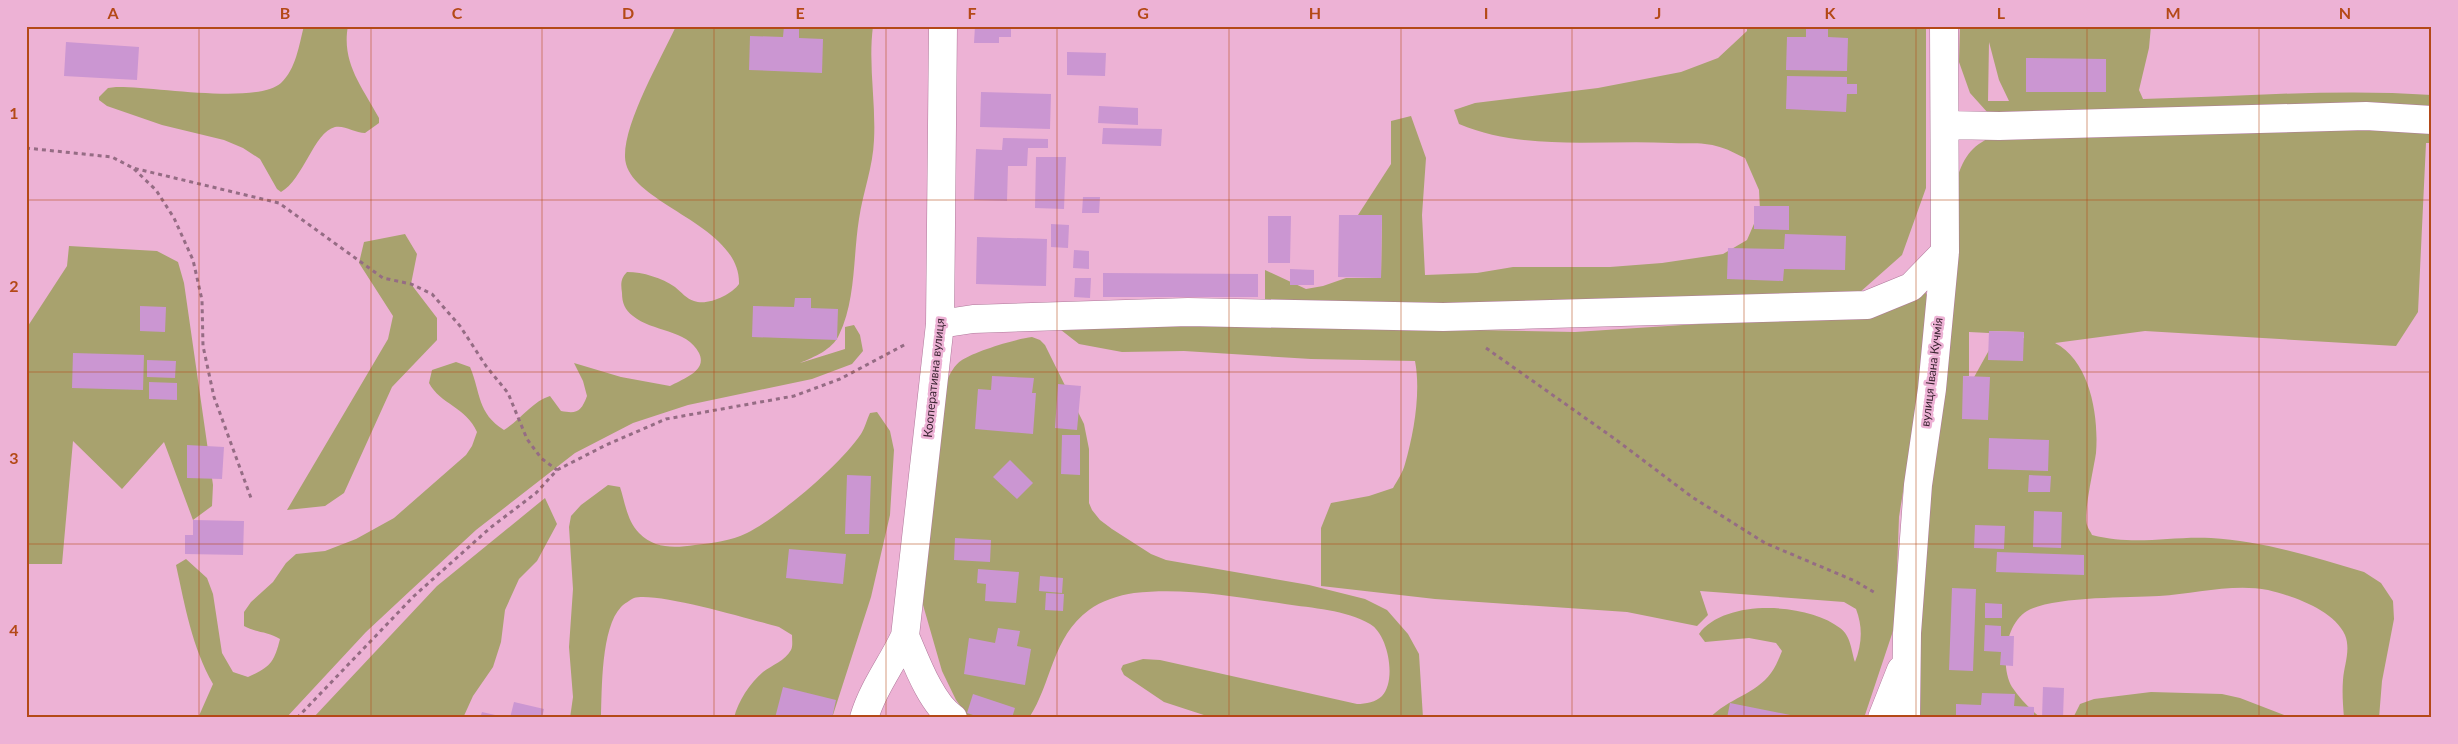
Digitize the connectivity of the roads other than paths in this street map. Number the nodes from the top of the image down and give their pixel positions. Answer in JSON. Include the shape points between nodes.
{"nodes":[{"id":1,"x":943,"y":26,"type":"edge"},
{"id":2,"x":1944,"y":26,"type":"edge"},
{"id":3,"x":2432,"y":120,"type":"edge"},
{"id":4,"x":1945,"y":126,"type":"junction"},
{"id":5,"x":1945,"y":252,"type":"junction"},
{"id":6,"x":940,"y":324,"type":"junction"},
{"id":7,"x":905,"y":636,"type":"junction"},
{"id":8,"x":1906,"y":656,"type":"junction"},
{"id":9,"x":864,"y":718,"type":"edge"},
{"id":10,"x":953,"y":718,"type":"edge"},
{"id":11,"x":1882,"y":718,"type":"edge"},
{"id":12,"x":1906,"y":718,"type":"edge"}],
"edges":[{"from":1,"to":6,"type":"street","name":"Кооперативна вулиця"},
{"from":2,"to":4,"type":"street","name":"вулиця Івана Кучмія"},
{"from":3,"to":4,"type":"street","via":[[2366,116]]},
{"from":4,"to":5,"type":"street","name":"вулиця Івана Кучмія"},
{"from":5,"to":6,"type":"street","via":[[1911,287],[1867,305],[1443,317],[1188,312],[973,319]]},
{"from":5,"to":8,"type":"street","name":"вулиця Івана Кучмія","via":[[1932,389],[1918,486]]},
{"from":6,"to":7,"type":"street","name":"Кооперативна вулиця"},
{"from":7,"to":9,"type":"street","name":"Кооперативна вулиця","via":[[893,663],[871,697]]},
{"from":7,"to":10,"type":"street","via":[[940,706]]},
{"from":8,"to":11,"type":"street"},
{"from":8,"to":12,"type":"street","name":"вулиця Івана Кучмія"}]}
